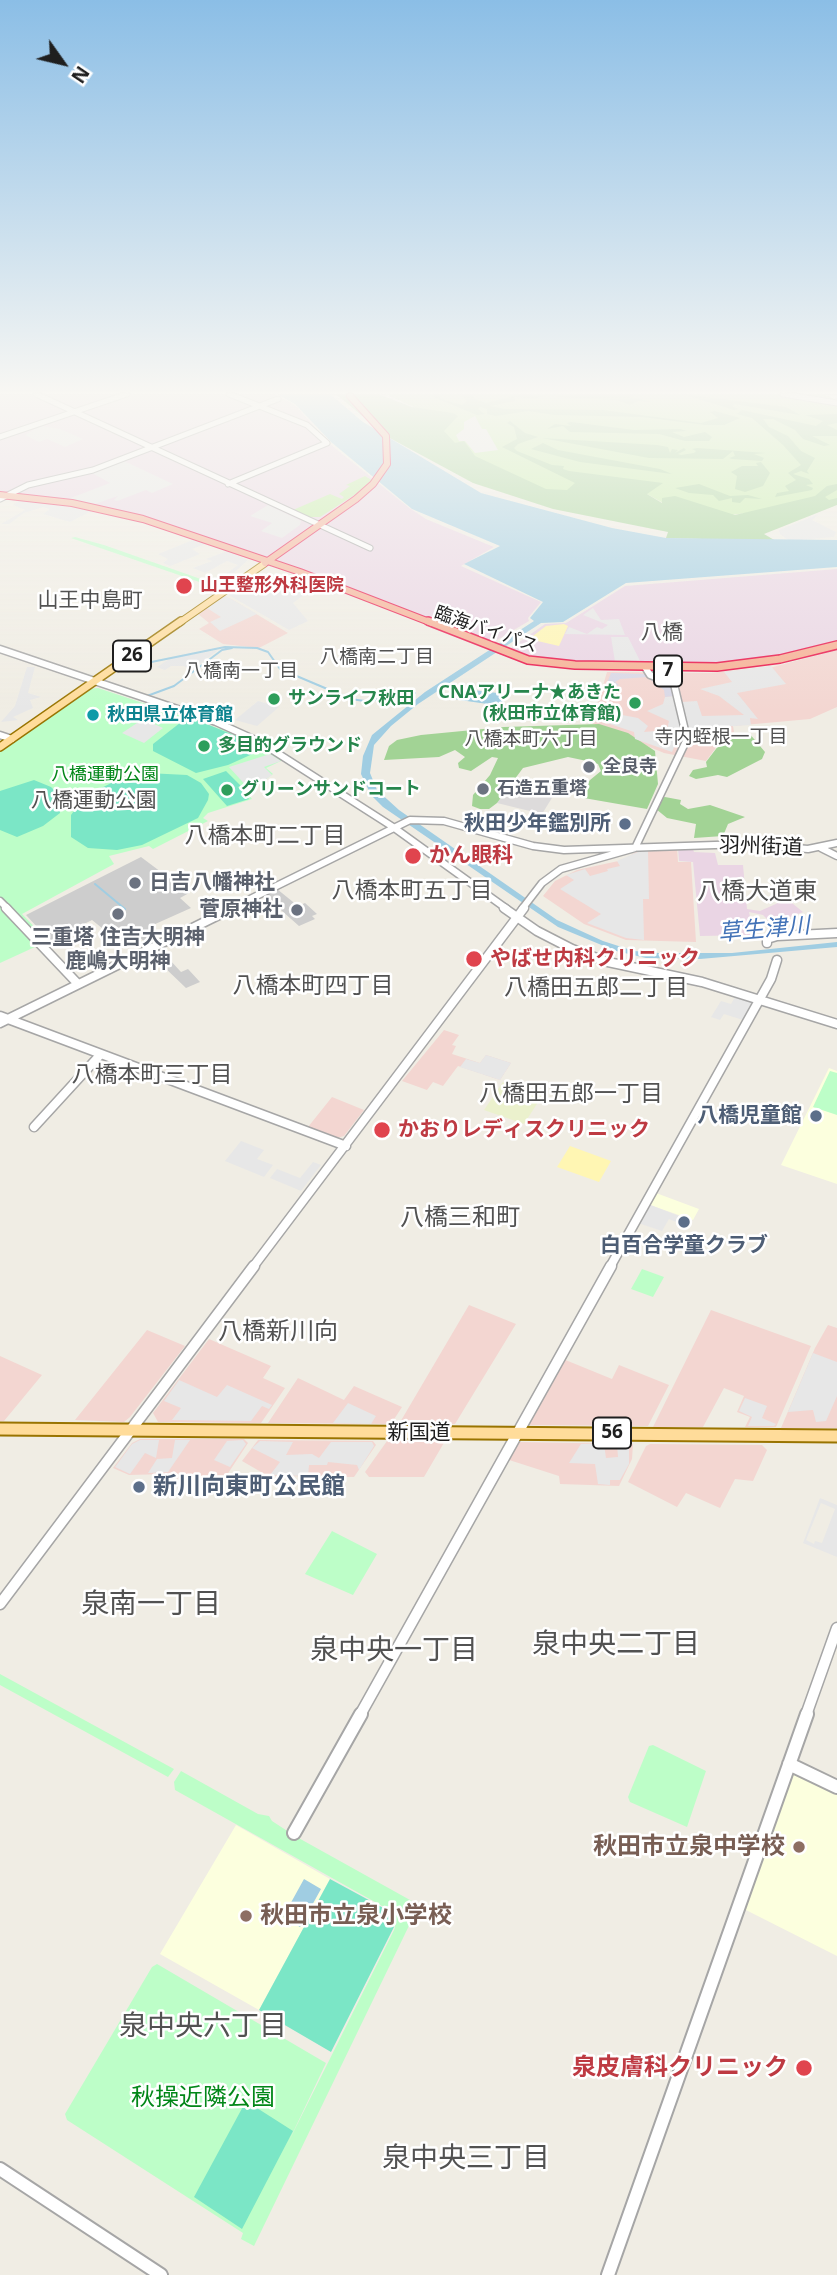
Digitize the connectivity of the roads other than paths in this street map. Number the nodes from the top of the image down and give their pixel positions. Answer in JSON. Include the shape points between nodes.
{"nodes":[{"id":1,"x":31,"y":500,"type":"edge"},
{"id":2,"x":264,"y":500,"type":"edge"},
{"id":3,"x":351,"y":500,"type":"edge"},
{"id":4,"x":316,"y":524,"type":"junction"},
{"id":5,"x":370,"y":548,"type":"dead end"},
{"id":6,"x":264,"y":561,"type":"junction"},
{"id":7,"x":837,"y":646,"type":"edge"},
{"id":8,"x":0,"y":649,"type":"edge"},
{"id":9,"x":645,"y":669,"type":"junction"},
{"id":10,"x":91,"y":681,"type":"junction"},
{"id":11,"x":5,"y":738,"type":"edge"},
{"id":12,"x":0,"y":747,"type":"edge"},
{"id":13,"x":395,"y":826,"type":"junction"},
{"id":14,"x":837,"y":843,"type":"edge"},
{"id":15,"x":635,"y":848,"type":"junction"},
{"id":16,"x":821,"y":848,"type":"junction"},
{"id":17,"x":837,"y":856,"type":"edge"},
{"id":18,"x":0,"y":901,"type":"edge"},
{"id":19,"x":518,"y":916,"type":"junction"},
{"id":20,"x":837,"y":933,"type":"edge"},
{"id":21,"x":766,"y":943,"type":"dead end"},
{"id":22,"x":777,"y":960,"type":"dead end"},
{"id":23,"x":78,"y":984,"type":"junction"},
{"id":24,"x":759,"y":999,"type":"junction"},
{"id":25,"x":0,"y":1010,"type":"edge"},
{"id":26,"x":0,"y":1016,"type":"edge"},
{"id":27,"x":9,"y":1018,"type":"junction"},
{"id":28,"x":0,"y":1023,"type":"edge"},
{"id":29,"x":837,"y":1024,"type":"edge"},
{"id":30,"x":100,"y":1055,"type":"junction"},
{"id":31,"x":34,"y":1127,"type":"dead end"},
{"id":32,"x":346,"y":1146,"type":"junction"},
{"id":33,"x":0,"y":1429,"type":"edge"},
{"id":34,"x":133,"y":1430,"type":"junction"},
{"id":35,"x":516,"y":1433,"type":"junction"},
{"id":36,"x":837,"y":1436,"type":"edge"},
{"id":37,"x":0,"y":1604,"type":"edge"},
{"id":38,"x":837,"y":1628,"type":"edge"},
{"id":39,"x":789,"y":1764,"type":"junction"},
{"id":40,"x":837,"y":1787,"type":"edge"},
{"id":41,"x":294,"y":1833,"type":"dead end"},
{"id":42,"x":0,"y":2169,"type":"edge"},
{"id":43,"x":161,"y":2275,"type":"edge"},
{"id":44,"x":608,"y":2275,"type":"edge"}],
"edges":[{"from":1,"to":6,"type":"highway","name":"臨海バイパス","via":[[117,514]]},
{"from":2,"to":4,"type":"street"},
{"from":3,"to":4,"type":"highway"},
{"from":4,"to":5,"type":"street"},
{"from":4,"to":6,"type":"highway"},
{"from":6,"to":9,"type":"highway","name":"臨海バイパス","number":"7","via":[[500,653],[552,667]]},
{"from":6,"to":10,"type":"main road","number":"26"},
{"from":7,"to":9,"type":"highway","name":"臨海バイパス","number":"7","via":[[748,667]]},
{"from":8,"to":10,"type":"street"},
{"from":9,"to":15,"type":"street","via":[[674,684],[687,739]]},
{"from":10,"to":11,"type":"main road","number":"26"},
{"from":10,"to":13,"type":"street","via":[[242,733]]},
{"from":11,"to":12,"type":"main road","number":"26"},
{"from":13,"to":15,"type":"street","via":[[417,819],[453,823],[552,849]]},
{"from":13,"to":19,"type":"street"},
{"from":13,"to":23,"type":"street"},
{"from":14,"to":16,"type":"street","name":"羽州街道"},
{"from":15,"to":16,"type":"street","name":"羽州街道","via":[[745,844]]},
{"from":15,"to":19,"type":"street","via":[[560,870],[532,895]]},
{"from":16,"to":17,"type":"street"},
{"from":18,"to":23,"type":"street"},
{"from":19,"to":24,"type":"street","via":[[556,942],[592,957]]},
{"from":19,"to":32,"type":"street"},
{"from":20,"to":21,"type":"street","via":[[777,936]]},
{"from":22,"to":24,"type":"street"},
{"from":23,"to":27,"type":"street"},
{"from":24,"to":29,"type":"street"},
{"from":24,"to":35,"type":"street"},
{"from":25,"to":27,"type":"street"},
{"from":26,"to":27,"type":"street"},
{"from":27,"to":28,"type":"street"},
{"from":27,"to":30,"type":"street"},
{"from":30,"to":31,"type":"street"},
{"from":30,"to":32,"type":"street"},
{"from":32,"to":34,"type":"street"},
{"from":33,"to":34,"type":"main road","name":"新国道","number":"56"},
{"from":34,"to":35,"type":"main road","name":"新国道","number":"56"},
{"from":34,"to":37,"type":"street"},
{"from":35,"to":36,"type":"main road","name":"新国道","number":"56"},
{"from":35,"to":41,"type":"street"},
{"from":38,"to":39,"type":"street"},
{"from":39,"to":40,"type":"street"},
{"from":39,"to":44,"type":"street"},
{"from":42,"to":43,"type":"street"}]}
